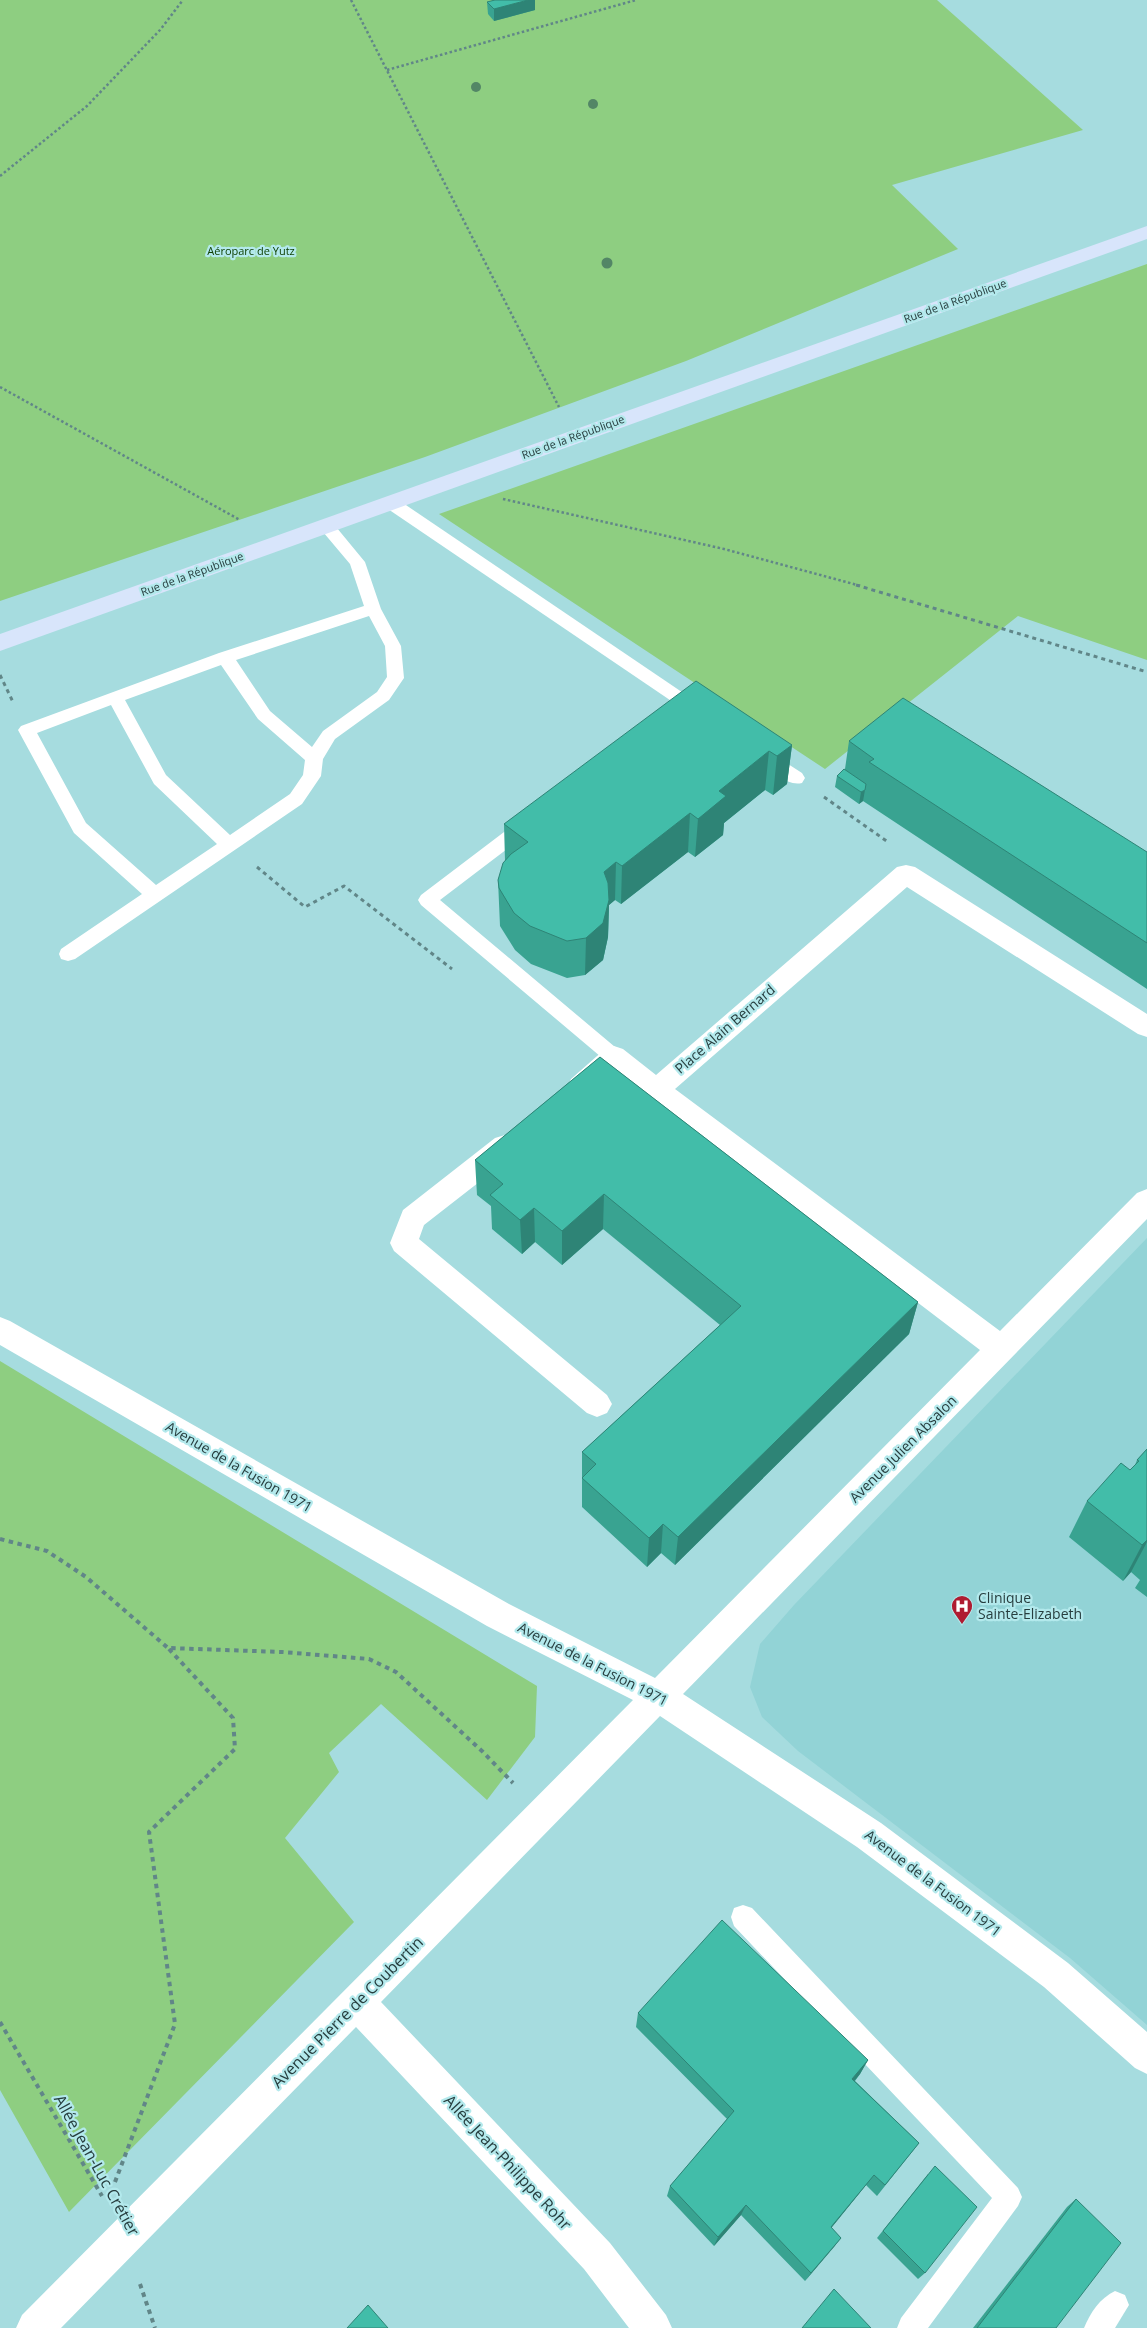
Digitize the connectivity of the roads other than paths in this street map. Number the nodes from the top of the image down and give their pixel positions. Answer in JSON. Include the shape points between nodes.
{"nodes":[{"id":1,"x":1147,"y":232,"type":"edge"},
{"id":2,"x":391,"y":503,"type":"junction"},
{"id":3,"x":326,"y":526,"type":"junction"},
{"id":4,"x":373,"y":609,"type":"junction"},
{"id":5,"x":0,"y":643,"type":"edge"},
{"id":6,"x":225,"y":657,"type":"junction"},
{"id":7,"x":115,"y":697,"type":"junction"},
{"id":8,"x":714,"y":722,"type":"edge"},
{"id":9,"x":755,"y":750,"type":"edge"},
{"id":10,"x":314,"y":758,"type":"junction"},
{"id":11,"x":796,"y":778,"type":"road end"},
{"id":12,"x":541,"y":814,"type":"edge"},
{"id":13,"x":229,"y":844,"type":"junction"},
{"id":14,"x":155,"y":894,"type":"junction"},
{"id":15,"x":68,"y":954,"type":"dead end"},
{"id":16,"x":1147,"y":1027,"type":"edge"},
{"id":17,"x":614,"y":1057,"type":"junction"},
{"id":18,"x":656,"y":1090,"type":"junction"},
{"id":19,"x":562,"y":1101,"type":"edge"},
{"id":20,"x":523,"y":1132,"type":"edge"},
{"id":21,"x":1147,"y":1202,"type":"edge"},
{"id":22,"x":0,"y":1330,"type":"edge"},
{"id":23,"x":1001,"y":1349,"type":"junction"},
{"id":24,"x":597,"y":1404,"type":"dead end"},
{"id":25,"x":658,"y":1696,"type":"junction"},
{"id":26,"x":743,"y":1917,"type":"dead end"},
{"id":27,"x":357,"y":2002,"type":"junction"},
{"id":28,"x":1147,"y":2056,"type":"edge"},
{"id":29,"x":1115,"y":2304,"type":"dead end"},
{"id":30,"x":35,"y":2328,"type":"edge"},
{"id":31,"x":653,"y":2328,"type":"edge"},
{"id":32,"x":911,"y":2328,"type":"edge"},
{"id":33,"x":1098,"y":2328,"type":"edge"}],
"edges":[{"from":1,"to":2,"type":"street","name":"Rue de la République"},
{"from":2,"to":3,"type":"street","name":"Rue de la République"},
{"from":2,"to":8,"type":"lane"},
{"from":3,"to":4,"type":"lane","via":[[357,562]]},
{"from":3,"to":5,"type":"street","name":"Rue de la République"},
{"from":4,"to":6,"type":"lane"},
{"from":4,"to":10,"type":"lane","via":[[393,646],[396,678],[383,696],[329,735]]},
{"from":6,"to":7,"type":"lane"},
{"from":6,"to":10,"type":"lane","via":[[264,715]]},
{"from":7,"to":13,"type":"lane","via":[[160,779]]},
{"from":7,"to":14,"type":"lane","via":[[26,730],[80,828]]},
{"from":9,"to":11,"type":"lane"},
{"from":10,"to":13,"type":"lane","via":[[312,776],[296,799]]},
{"from":12,"to":17,"type":"lane","via":[[427,900]]},
{"from":13,"to":14,"type":"lane"},
{"from":14,"to":15,"type":"lane"},
{"from":16,"to":18,"type":"street","name":"Place Alain Bernard","via":[[906,874]]},
{"from":17,"to":18,"type":"street"},
{"from":17,"to":19,"type":"street"},
{"from":18,"to":23,"type":"street"},
{"from":20,"to":24,"type":"street","via":[[413,1218],[404,1243]]},
{"from":21,"to":23,"type":"street","name":"Avenue Julien Absalon"},
{"from":22,"to":25,"type":"street","name":"Avenue de la Fusion 1971","via":[[498,1615]]},
{"from":23,"to":25,"type":"street","name":"Avenue Julien Absalon"},
{"from":25,"to":27,"type":"street","name":"Avenue Pierre de Coubertin"},
{"from":25,"to":28,"type":"street","name":"Avenue de la Fusion 1971","via":[[869,1835],[1056,1975]]},
{"from":26,"to":32,"type":"lane","via":[[1009,2196]]},
{"from":27,"to":30,"type":"street","name":"Avenue Pierre de Coubertin"},
{"from":27,"to":31,"type":"street","name":"Allée Jean-Philippe Rohr","via":[[597,2256]]},
{"from":29,"to":33,"type":"lane"}]}
